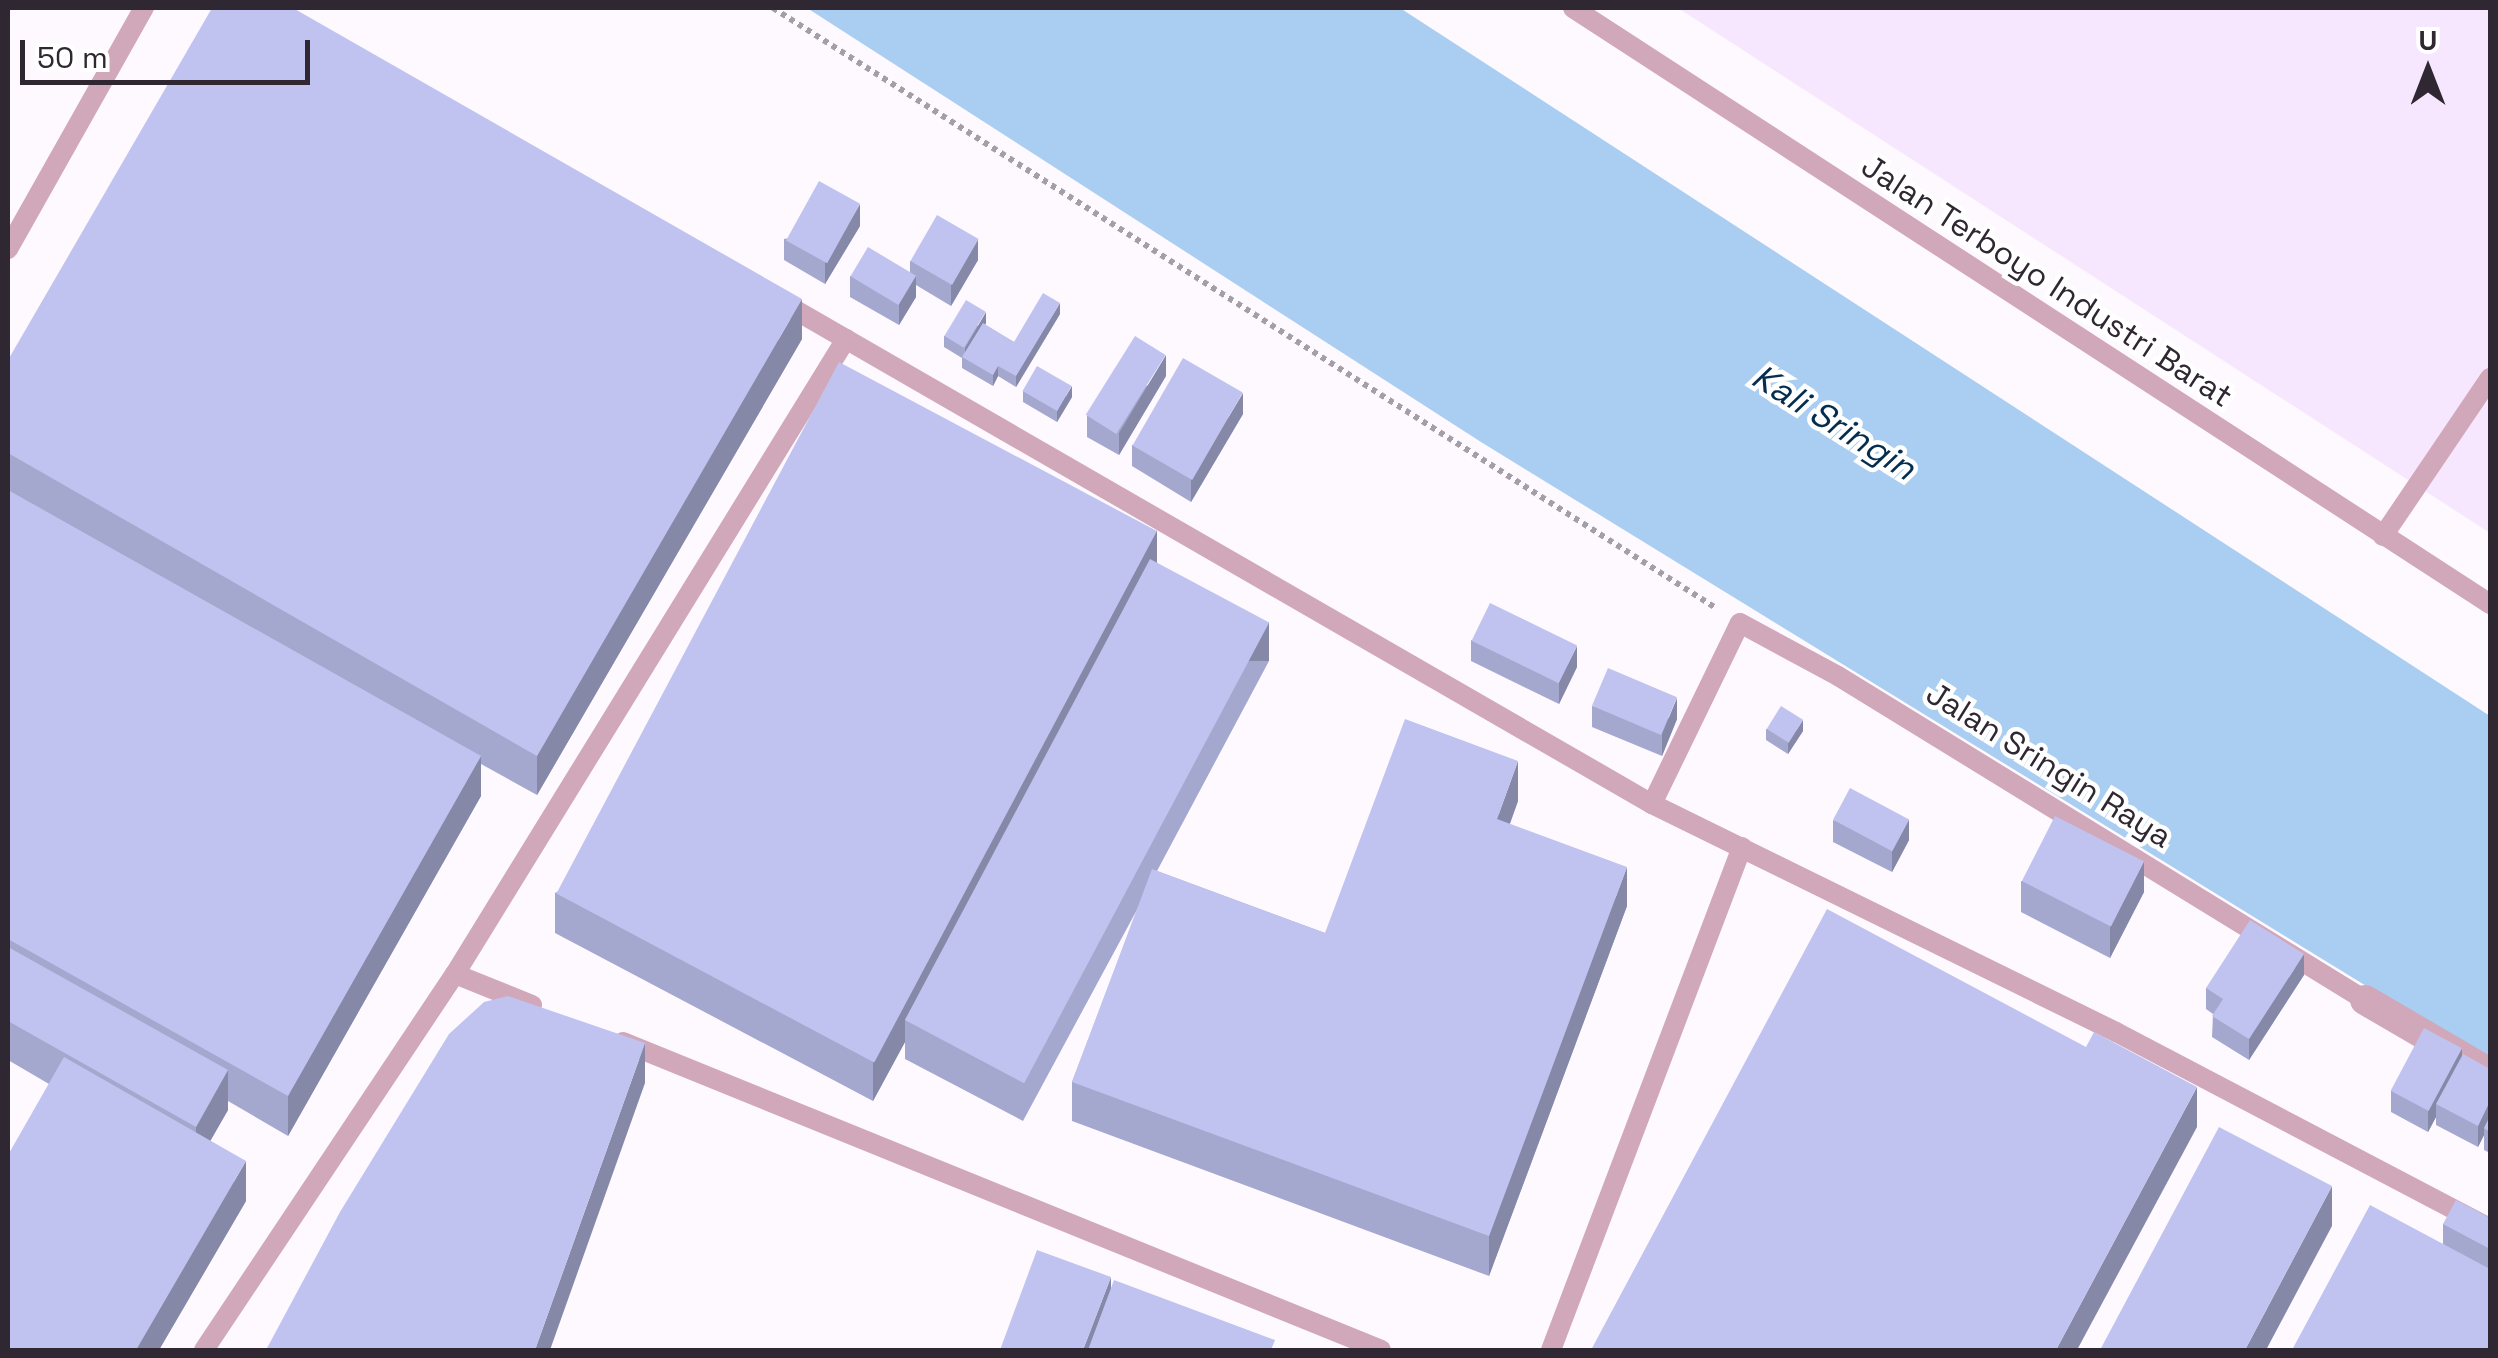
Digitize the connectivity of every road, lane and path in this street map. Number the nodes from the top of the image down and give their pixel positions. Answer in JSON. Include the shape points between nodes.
{"nodes":[{"id":1,"x":144,"y":8,"type":"edge"},
{"id":2,"x":772,"y":8,"type":"edge"},
{"id":3,"x":1572,"y":8,"type":"edge"},
{"id":4,"x":8,"y":249,"type":"edge"},
{"id":5,"x":760,"y":290,"type":"edge"},
{"id":6,"x":846,"y":338,"type":"junction"},
{"id":7,"x":2490,"y":378,"type":"edge"},
{"id":8,"x":2384,"y":536,"type":"junction"},
{"id":9,"x":2490,"y":604,"type":"edge"},
{"id":10,"x":1740,"y":624,"type":"junction"},
{"id":11,"x":1652,"y":804,"type":"junction"},
{"id":12,"x":1742,"y":848,"type":"junction"},
{"id":13,"x":454,"y":974,"type":"junction"},
{"id":14,"x":2366,"y":1000,"type":"joint"},
{"id":15,"x":546,"y":1011,"type":"edge"},
{"id":16,"x":600,"y":1033,"type":"edge"},
{"id":17,"x":2490,"y":1074,"type":"edge"},
{"id":18,"x":2490,"y":1228,"type":"edge"},
{"id":19,"x":204,"y":1350,"type":"edge"},
{"id":20,"x":1381,"y":1350,"type":"edge"},
{"id":21,"x":1551,"y":1350,"type":"edge"}],
"edges":[{"from":1,"to":4,"type":"lane"},
{"from":2,"to":10,"type":"path"},
{"from":3,"to":8,"type":"lane","name":"Jalan Terboyo Industri Barat"},
{"from":5,"to":6,"type":"lane"},
{"from":6,"to":11,"type":"lane"},
{"from":6,"to":13,"type":"lane"},
{"from":7,"to":8,"type":"lane"},
{"from":8,"to":9,"type":"lane","name":"Jalan Terboyo Industri Barat"},
{"from":10,"to":11,"type":"lane"},
{"from":10,"to":14,"type":"lane","name":"Jalan Sringin Raya","via":[[1838,676]]},
{"from":11,"to":12,"type":"lane"},
{"from":12,"to":18,"type":"lane","via":[[2116,1032]]},
{"from":12,"to":21,"type":"lane"},
{"from":13,"to":15,"type":"lane"},
{"from":13,"to":19,"type":"lane"},
{"from":14,"to":17,"type":"street","name":"Jalan Sringin Raya"},
{"from":16,"to":20,"type":"lane"}]}
